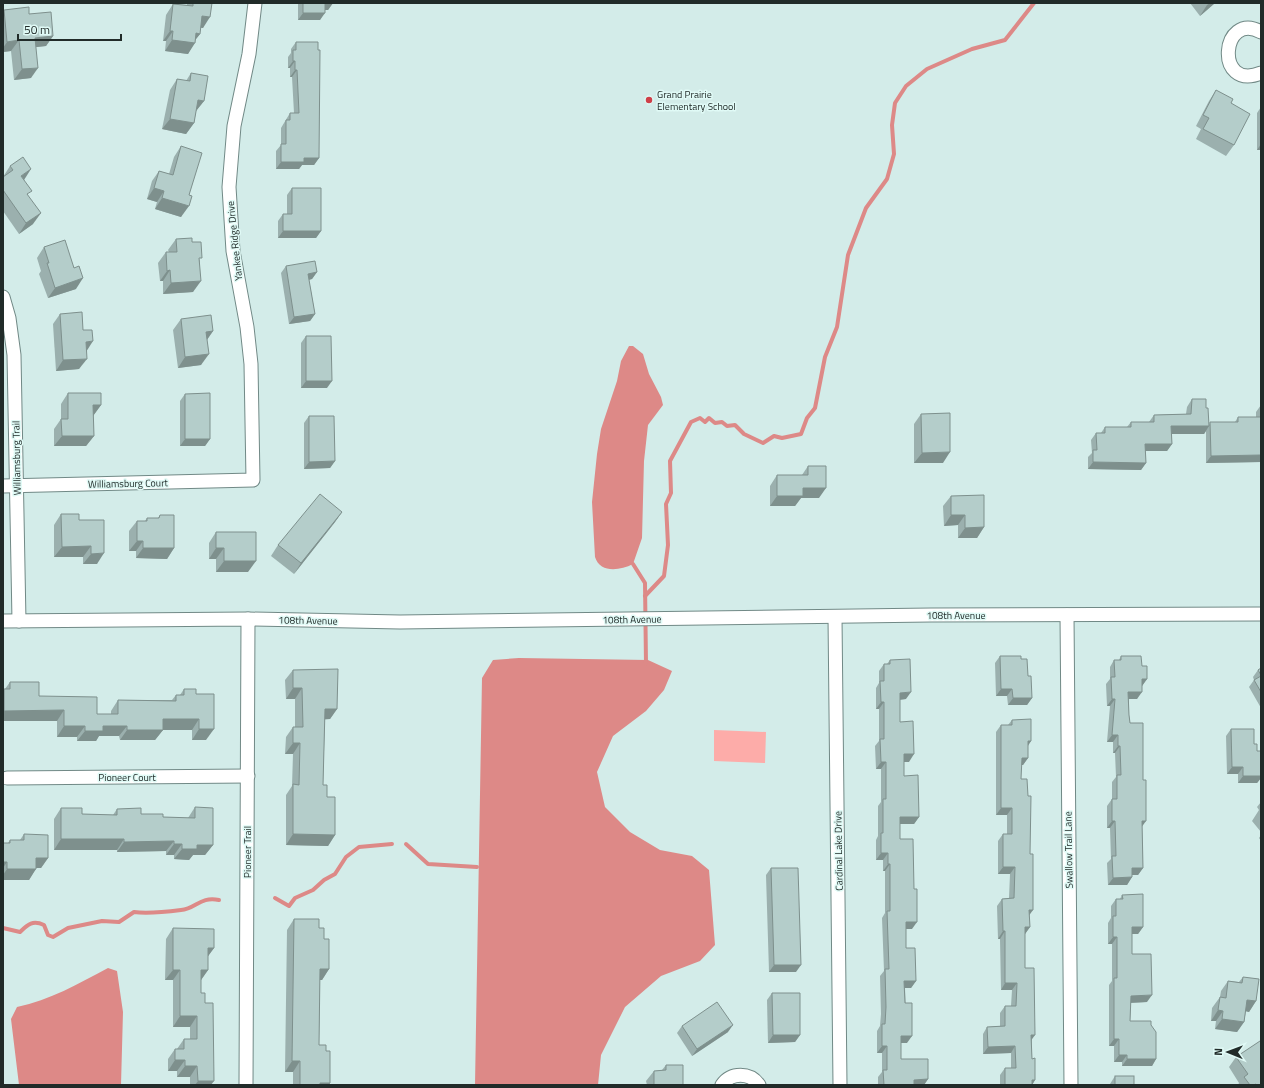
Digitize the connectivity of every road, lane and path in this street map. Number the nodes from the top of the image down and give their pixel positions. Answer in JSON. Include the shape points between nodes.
{"nodes":[{"id":1,"x":255,"y":3,"type":"edge"},
{"id":2,"x":1261,"y":32,"type":"edge"},
{"id":3,"x":1261,"y":73,"type":"edge"},
{"id":4,"x":3,"y":297,"type":"edge"},
{"id":5,"x":253,"y":480,"type":"joint"},
{"id":6,"x":3,"y":486,"type":"edge"},
{"id":7,"x":16,"y":486,"type":"junction"},
{"id":8,"x":1068,"y":614,"type":"junction"},
{"id":9,"x":1261,"y":614,"type":"edge"},
{"id":10,"x":835,"y":617,"type":"junction"},
{"id":11,"x":248,"y":619,"type":"junction"},
{"id":12,"x":3,"y":621,"type":"edge"},
{"id":13,"x":19,"y":621,"type":"junction"},
{"id":14,"x":248,"y":776,"type":"junction"},
{"id":15,"x":7,"y":778,"type":"dead end"},
{"id":16,"x":246,"y":1085,"type":"edge"},
{"id":17,"x":722,"y":1085,"type":"edge"},
{"id":18,"x":759,"y":1085,"type":"edge"},
{"id":19,"x":840,"y":1085,"type":"edge"},
{"id":20,"x":1070,"y":1085,"type":"edge"}],
"edges":[{"from":1,"to":5,"type":"street","name":"Yankee Ridge Drive","via":[[249,54],[234,126],[229,187],[233,251],[251,364]]},
{"from":2,"to":3,"type":"street","via":[[1251,29],[1236,34],[1229,43],[1227,55],[1234,69],[1240,74],[1248,76]]},
{"from":4,"to":7,"type":"street","name":"Williamsburg Trail","via":[[12,335]]},
{"from":5,"to":7,"type":"street","name":"Williamsburg Court"},
{"from":6,"to":7,"type":"street","name":"Williamsburg Court"},
{"from":7,"to":13,"type":"street","name":"Williamsburg Trail"},
{"from":8,"to":9,"type":"street","name":"108th Avenue"},
{"from":8,"to":10,"type":"street","name":"108th Avenue"},
{"from":8,"to":20,"type":"street","name":"Swallow Trail Lane"},
{"from":10,"to":11,"type":"street","name":"108th Avenue","via":[[400,622]]},
{"from":10,"to":19,"type":"street","name":"Cardinal Lake Drive"},
{"from":11,"to":13,"type":"street","name":"108th Avenue"},
{"from":11,"to":14,"type":"street","name":"Pioneer Trail"},
{"from":12,"to":13,"type":"street","name":"108th Avenue"},
{"from":14,"to":15,"type":"street","name":"Pioneer Court"},
{"from":14,"to":16,"type":"street","name":"Pioneer Trail"},
{"from":17,"to":18,"type":"street","via":[[730,1078],[744,1075]]}]}
